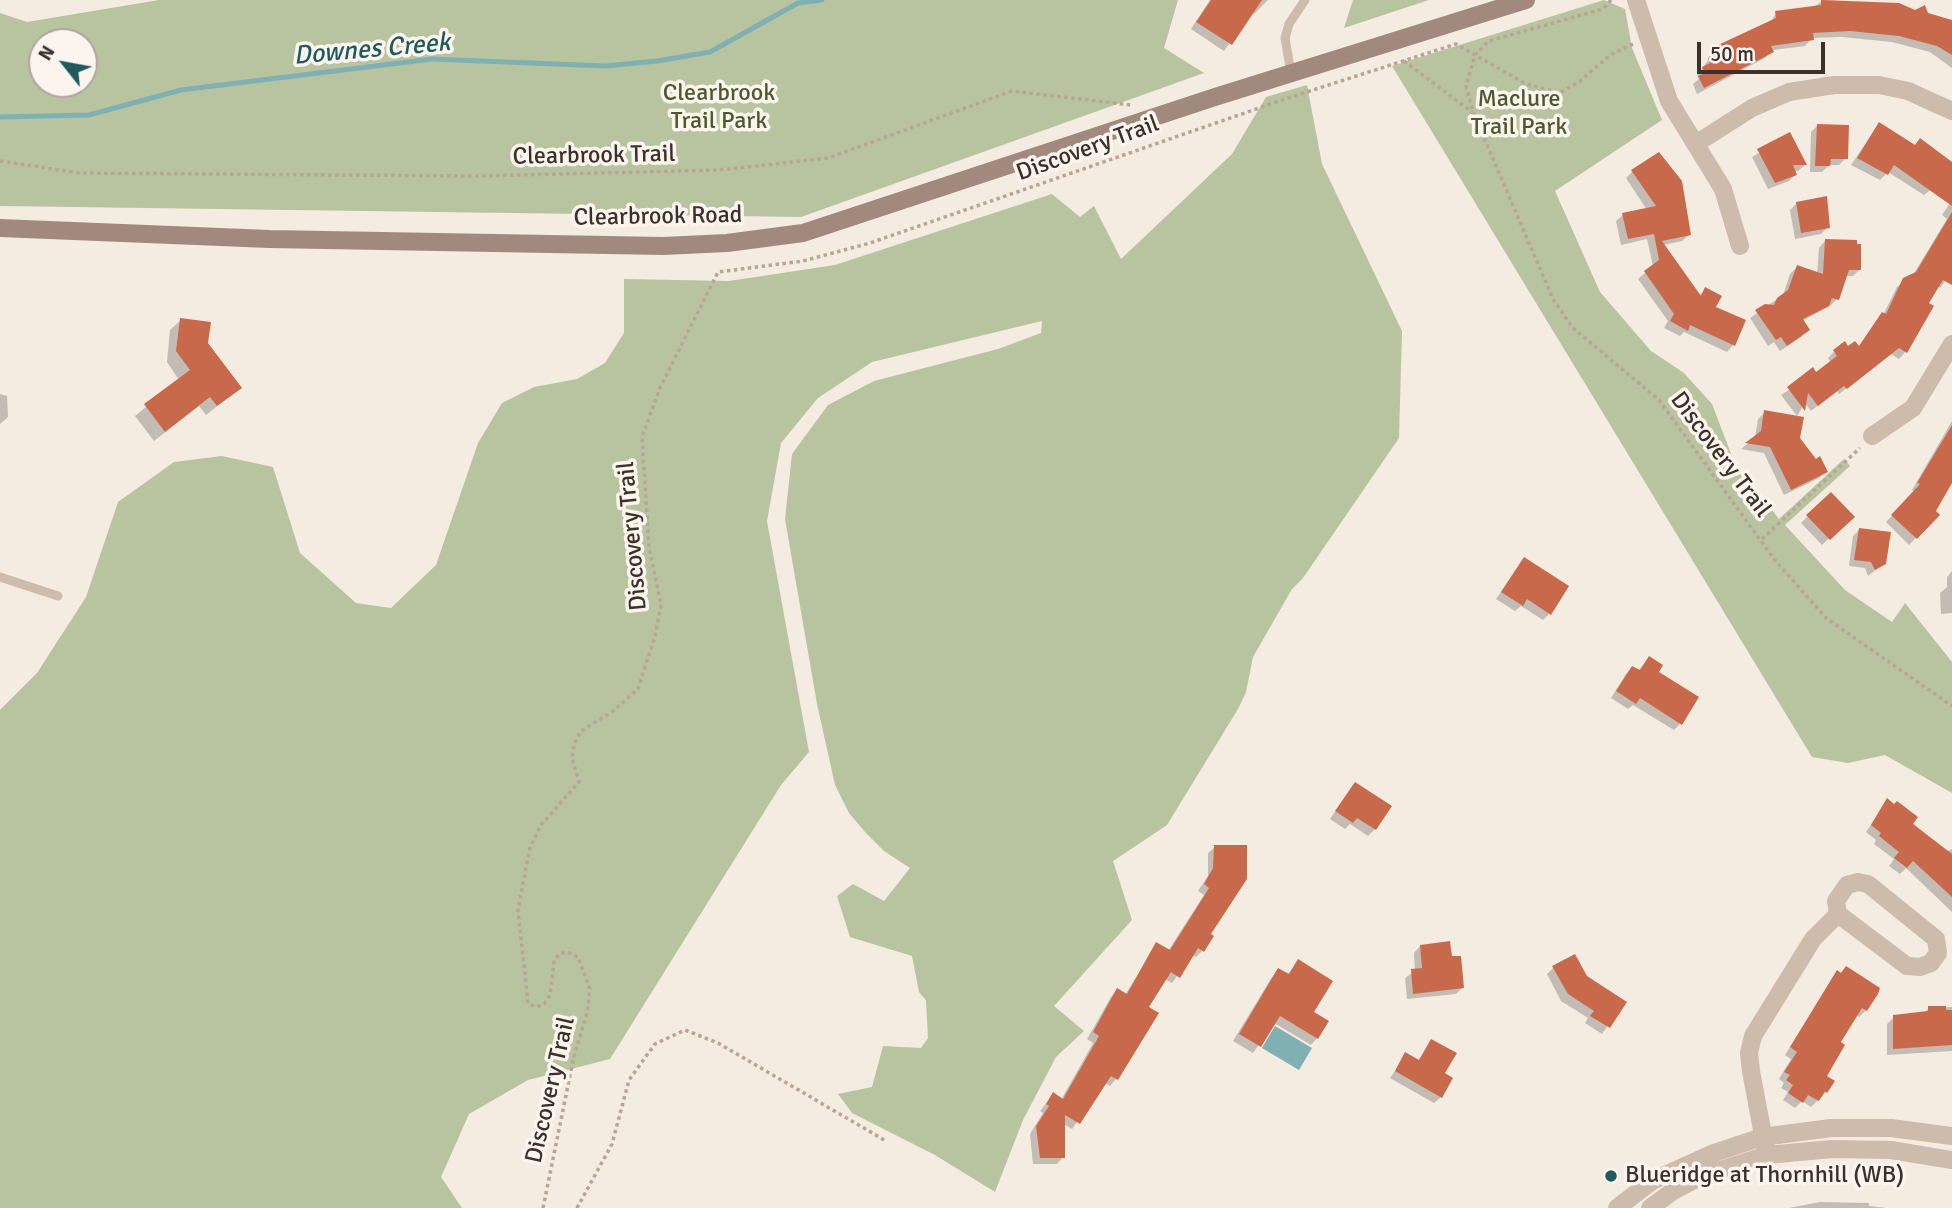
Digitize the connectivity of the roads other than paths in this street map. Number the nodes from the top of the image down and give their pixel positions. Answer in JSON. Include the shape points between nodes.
{"nodes":[{"id":1,"x":1305,"y":0,"type":"edge"},
{"id":2,"x":1526,"y":0,"type":"edge"},
{"id":3,"x":1636,"y":0,"type":"edge"},
{"id":4,"x":1291,"y":73,"type":"junction"},
{"id":5,"x":1952,"y":111,"type":"edge"},
{"id":6,"x":1697,"y":143,"type":"junction"},
{"id":7,"x":0,"y":228,"type":"edge"},
{"id":8,"x":1740,"y":246,"type":"dead end"},
{"id":9,"x":1952,"y":344,"type":"edge"},
{"id":10,"x":1871,"y":436,"type":"road end"},
{"id":11,"x":0,"y":577,"type":"edge"},
{"id":12,"x":58,"y":596,"type":"dead end"},
{"id":13,"x":1838,"y":914,"type":"junction"},
{"id":14,"x":1952,"y":1136,"type":"edge"},
{"id":15,"x":1762,"y":1137,"type":"junction"},
{"id":16,"x":1767,"y":1155,"type":"junction"},
{"id":17,"x":1952,"y":1160,"type":"edge"},
{"id":18,"x":1617,"y":1208,"type":"edge"},
{"id":19,"x":1650,"y":1208,"type":"edge"}],
"edges":[{"from":1,"to":4,"type":"lane","via":[[1285,38]]},
{"from":2,"to":4,"type":"main road","name":"Clearbrook Road"},
{"from":3,"to":6,"type":"street","via":[[1669,101]]},
{"from":4,"to":7,"type":"main road","name":"Clearbrook Road","via":[[880,210],[803,233],[727,243],[663,246],[283,239]]},
{"from":5,"to":6,"type":"street","via":[[1908,91],[1834,85],[1789,92],[1752,108]]},
{"from":6,"to":8,"type":"street","via":[[1724,189]]},
{"from":9,"to":10,"type":"street","via":[[1913,408]]},
{"from":11,"to":12,"type":"lane"},
{"from":13,"to":13,"type":"street","via":[[1907,966],[1920,967],[1938,953],[1936,939],[1927,930],[1868,884],[1847,885],[1836,901]]},
{"from":13,"to":15,"type":"street","via":[[1813,939],[1753,1036],[1749,1053]]},
{"from":14,"to":15,"type":"street","via":[[1891,1128],[1831,1128]]},
{"from":15,"to":16,"type":"street"},
{"from":15,"to":18,"type":"street","via":[[1652,1181]]},
{"from":16,"to":17,"type":"street","via":[[1891,1150]]},
{"from":16,"to":19,"type":"street","via":[[1702,1176]]}]}
